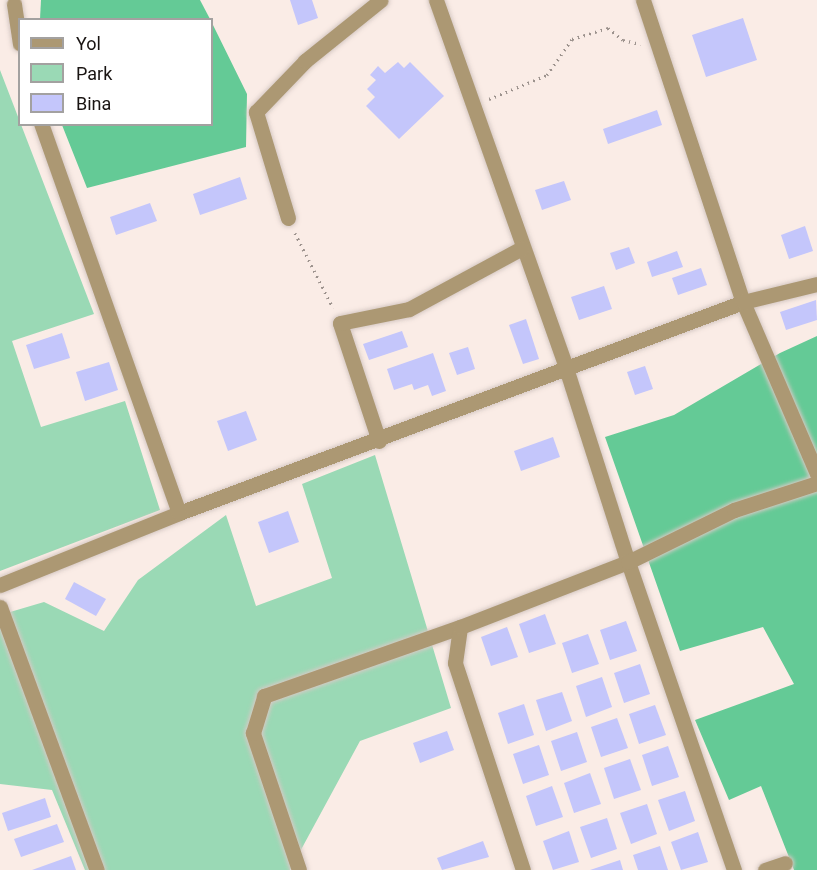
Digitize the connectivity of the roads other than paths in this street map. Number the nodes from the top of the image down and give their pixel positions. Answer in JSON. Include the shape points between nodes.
{"nodes":[{"id":1,"x":381,"y":0,"type":"edge"},
{"id":2,"x":436,"y":0,"type":"edge"},
{"id":3,"x":643,"y":0,"type":"edge"},
{"id":4,"x":16,"y":2,"type":"edge"},
{"id":5,"x":0,"y":14,"type":"edge"},
{"id":6,"x":18,"y":23,"type":"edge"},
{"id":7,"x":42,"y":126,"type":"edge"},
{"id":8,"x":288,"y":218,"type":"road end"},
{"id":9,"x":522,"y":248,"type":"junction"},
{"id":10,"x":817,"y":284,"type":"edge"},
{"id":11,"x":743,"y":302,"type":"junction"},
{"id":12,"x":567,"y":368,"type":"junction"},
{"id":13,"x":379,"y":441,"type":"junction"},
{"id":14,"x":817,"y":474,"type":"edge"},
{"id":15,"x":817,"y":483,"type":"edge"},
{"id":16,"x":179,"y":513,"type":"junction"},
{"id":17,"x":628,"y":562,"type":"junction"},
{"id":18,"x":0,"y":585,"type":"edge"},
{"id":19,"x":0,"y":607,"type":"edge"},
{"id":20,"x":460,"y":627,"type":"junction"},
{"id":21,"x":784,"y":863,"type":"dead end"},
{"id":22,"x":97,"y":870,"type":"edge"},
{"id":23,"x":299,"y":870,"type":"edge"},
{"id":24,"x":523,"y":870,"type":"edge"},
{"id":25,"x":734,"y":870,"type":"edge"},
{"id":26,"x":765,"y":870,"type":"edge"}],
"edges":[{"from":1,"to":8,"type":"street","via":[[305,61],[256,112]]},
{"from":2,"to":9,"type":"street"},
{"from":3,"to":11,"type":"street"},
{"from":4,"to":5,"type":"street"},
{"from":4,"to":6,"type":"street"},
{"from":7,"to":16,"type":"street"},
{"from":9,"to":12,"type":"street"},
{"from":9,"to":13,"type":"street","via":[[409,309],[340,323]]},
{"from":10,"to":11,"type":"street"},
{"from":11,"to":12,"type":"street"},
{"from":11,"to":14,"type":"street"},
{"from":12,"to":13,"type":"street"},
{"from":12,"to":17,"type":"street"},
{"from":13,"to":16,"type":"street"},
{"from":15,"to":17,"type":"street","via":[[734,510]]},
{"from":16,"to":18,"type":"street"},
{"from":17,"to":20,"type":"street"},
{"from":17,"to":25,"type":"street"},
{"from":19,"to":22,"type":"street"},
{"from":20,"to":23,"type":"street","via":[[264,696],[253,733]]},
{"from":20,"to":24,"type":"street","via":[[455,663]]},
{"from":21,"to":26,"type":"street"}]}
